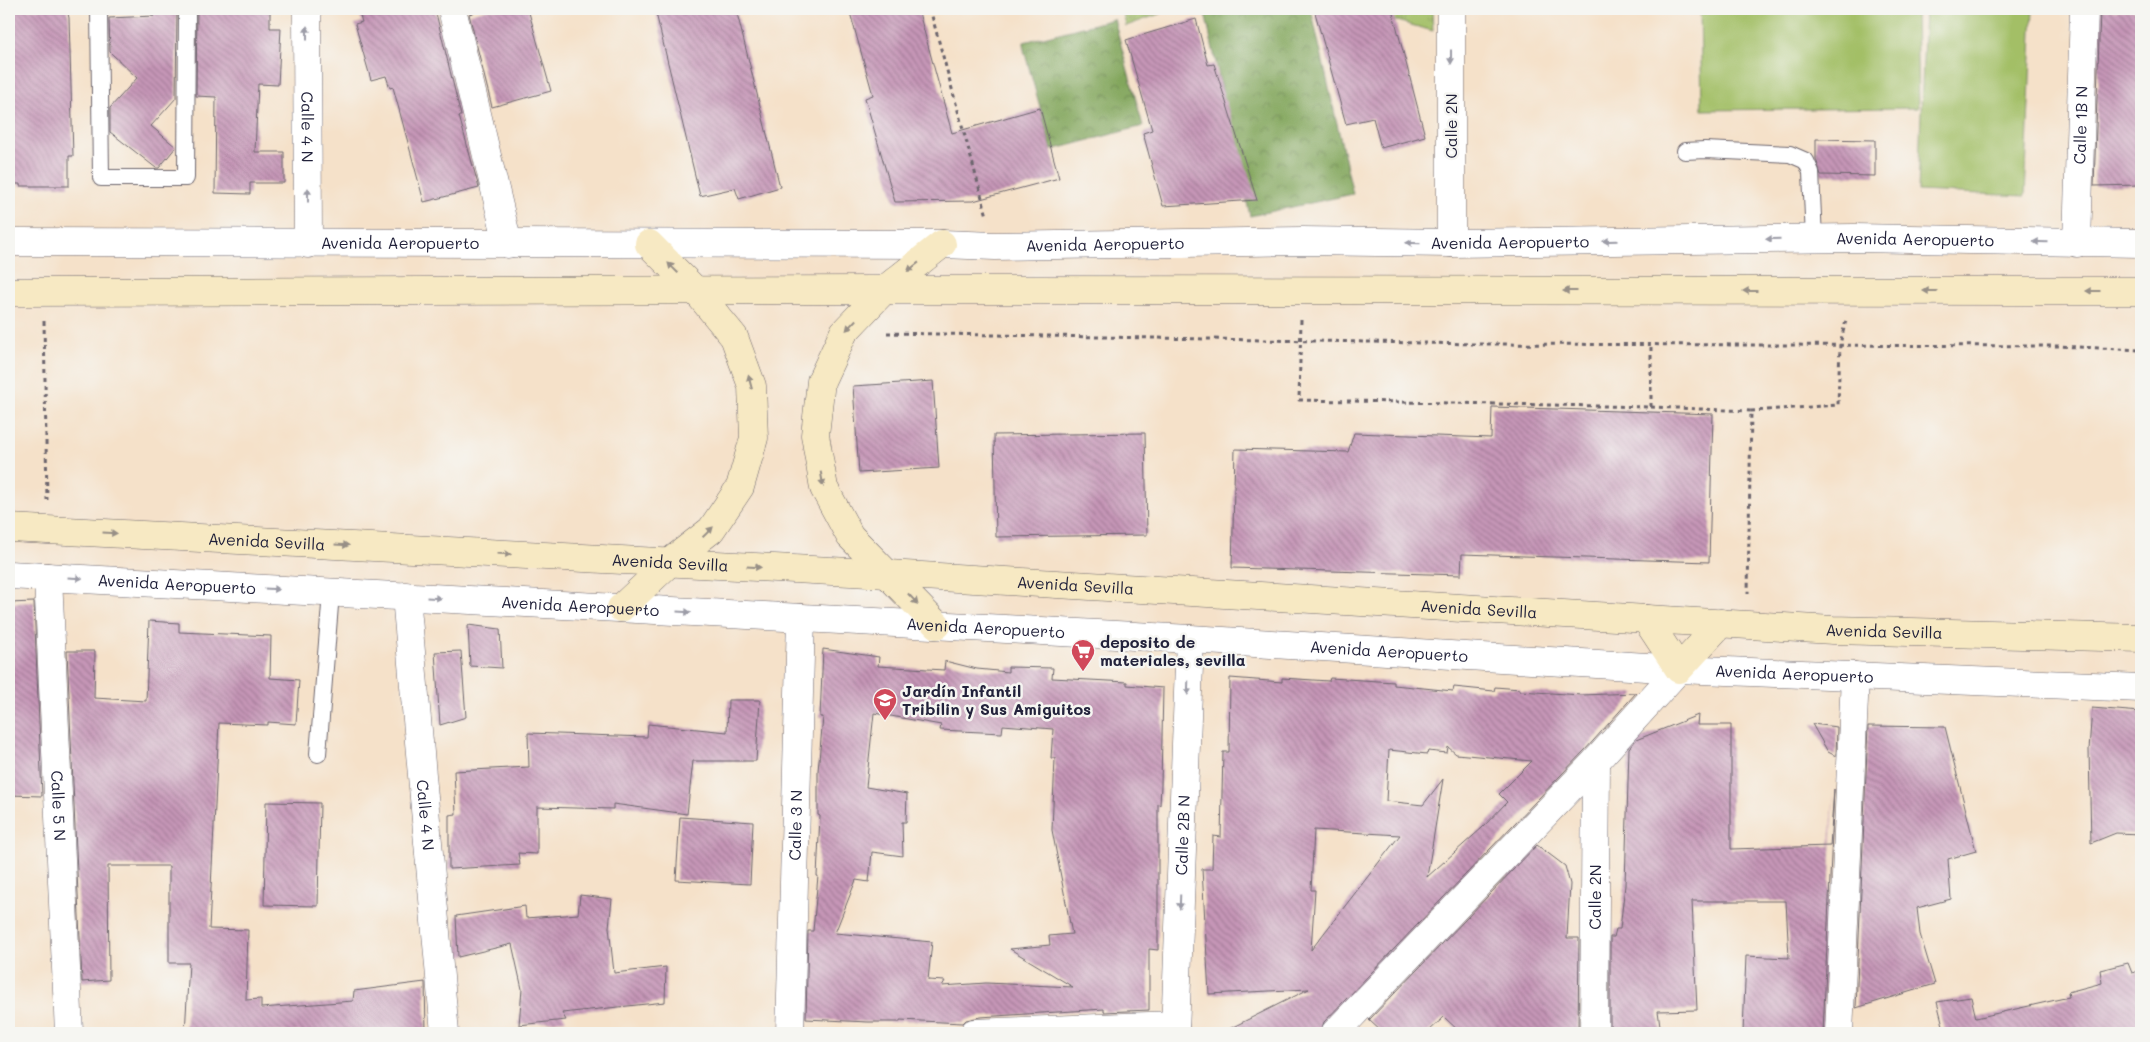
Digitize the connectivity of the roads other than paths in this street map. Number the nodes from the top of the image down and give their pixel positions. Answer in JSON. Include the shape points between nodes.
{"nodes":[{"id":1,"x":99,"y":9,"type":"edge"},
{"id":2,"x":187,"y":9,"type":"edge"},
{"id":3,"x":307,"y":9,"type":"edge"},
{"id":4,"x":452,"y":9,"type":"edge"},
{"id":5,"x":1451,"y":9,"type":"edge"},
{"id":6,"x":2084,"y":9,"type":"edge"},
{"id":7,"x":1685,"y":151,"type":"dead end"},
{"id":8,"x":1814,"y":239,"type":"junction"},
{"id":9,"x":9,"y":242,"type":"edge"},
{"id":10,"x":2077,"y":242,"type":"junction"},
{"id":11,"x":2141,"y":242,"type":"edge"},
{"id":12,"x":1451,"y":243,"type":"junction"},
{"id":13,"x":308,"y":244,"type":"junction"},
{"id":14,"x":508,"y":244,"type":"junction"},
{"id":15,"x":649,"y":244,"type":"junction"},
{"id":16,"x":942,"y":244,"type":"junction"},
{"id":17,"x":884,"y":290,"type":"junction"},
{"id":18,"x":2141,"y":290,"type":"edge"},
{"id":19,"x":9,"y":292,"type":"edge"},
{"id":20,"x":697,"y":292,"type":"junction"},
{"id":21,"x":9,"y":528,"type":"edge"},
{"id":22,"x":670,"y":562,"type":"junction"},
{"id":23,"x":9,"y":574,"type":"edge"},
{"id":24,"x":888,"y":574,"type":"junction"},
{"id":25,"x":48,"y":577,"type":"junction"},
{"id":26,"x":331,"y":593,"type":"junction"},
{"id":27,"x":406,"y":596,"type":"junction"},
{"id":28,"x":621,"y":608,"type":"junction"},
{"id":29,"x":801,"y":618,"type":"junction"},
{"id":30,"x":1646,"y":619,"type":"junction"},
{"id":31,"x":1720,"y":623,"type":"junction"},
{"id":32,"x":937,"y":625,"type":"junction"},
{"id":33,"x":2141,"y":638,"type":"edge"},
{"id":34,"x":1190,"y":639,"type":"junction"},
{"id":35,"x":1679,"y":669,"type":"junction"},
{"id":36,"x":1855,"y":676,"type":"junction"},
{"id":37,"x":2141,"y":688,"type":"edge"},
{"id":38,"x":318,"y":754,"type":"dead end"},
{"id":39,"x":1596,"y":761,"type":"junction"},
{"id":40,"x":1175,"y":1029,"type":"edge"},
{"id":41,"x":69,"y":1033,"type":"edge"},
{"id":42,"x":445,"y":1033,"type":"edge"},
{"id":43,"x":790,"y":1033,"type":"edge"},
{"id":44,"x":974,"y":1033,"type":"edge"},
{"id":45,"x":1335,"y":1033,"type":"edge"},
{"id":46,"x":1594,"y":1033,"type":"edge"},
{"id":47,"x":1839,"y":1033,"type":"edge"}],
"edges":[{"from":1,"to":2,"type":"lane","via":[[101,178],[186,178]]},
{"from":13,"to":3,"type":"street","name":"Calle 4 N","one_way":true},
{"from":4,"to":14,"type":"street"},
{"from":5,"to":12,"type":"street","name":"Calle 2N","one_way":true},
{"from":6,"to":10,"type":"street","name":"Calle 1B N"},
{"from":7,"to":8,"type":"lane","via":[[1790,154],[1806,161],[1811,172]]},
{"from":10,"to":8,"type":"street","name":"Avenida Aeropuerto","one_way":true},
{"from":8,"to":12,"type":"street","name":"Avenida Aeropuerto","one_way":true},
{"from":9,"to":13,"type":"street","name":"Avenida Aeropuerto"},
{"from":10,"to":11,"type":"street","name":"Avenida Aeropuerto"},
{"from":12,"to":16,"type":"street","name":"Avenida Aeropuerto","one_way":true},
{"from":13,"to":14,"type":"street","name":"Avenida Aeropuerto"},
{"from":14,"to":15,"type":"street","name":"Avenida Aeropuerto"},
{"from":15,"to":16,"type":"street","name":"Avenida Aeropuerto"},
{"from":20,"to":15,"type":"main road","one_way":true},
{"from":16,"to":17,"type":"main road","one_way":true},
{"from":18,"to":17,"type":"main road","one_way":true},
{"from":17,"to":20,"type":"main road"},
{"from":17,"to":24,"type":"main road","one_way":true,"via":[[844,332],[821,381],[814,435],[824,488],[850,536]]},
{"from":19,"to":20,"type":"main road"},
{"from":22,"to":20,"type":"main road","one_way":true,"via":[[711,530],[740,487],[754,438],[752,386],[734,337]]},
{"from":21,"to":22,"type":"main road","name":"Avenida Sevilla","one_way":true},
{"from":22,"to":24,"type":"main road","name":"Avenida Sevilla","one_way":true},
{"from":22,"to":28,"type":"main road"},
{"from":23,"to":25,"type":"street","name":"Avenida Aeropuerto"},
{"from":24,"to":30,"type":"main road","name":"Avenida Sevilla"},
{"from":24,"to":32,"type":"main road","one_way":true},
{"from":25,"to":26,"type":"street","name":"Avenida Aeropuerto","one_way":true},
{"from":25,"to":41,"type":"street","name":"Calle 5 N"},
{"from":26,"to":27,"type":"street","name":"Avenida Aeropuerto"},
{"from":26,"to":38,"type":"lane"},
{"from":27,"to":28,"type":"street","name":"Avenida Aeropuerto","one_way":true},
{"from":27,"to":42,"type":"street","name":"Calle 4 N"},
{"from":28,"to":29,"type":"street","name":"Avenida Aeropuerto","one_way":true},
{"from":29,"to":32,"type":"street","name":"Avenida Aeropuerto"},
{"from":29,"to":43,"type":"street","name":"Calle 3 N"},
{"from":30,"to":31,"type":"main road","name":"Avenida Sevilla"},
{"from":30,"to":35,"type":"main road"},
{"from":31,"to":33,"type":"main road","name":"Avenida Sevilla","via":[[1833,630]]},
{"from":31,"to":35,"type":"main road"},
{"from":32,"to":34,"type":"street","name":"Avenida Aeropuerto"},
{"from":34,"to":35,"type":"street","name":"Avenida Aeropuerto"},
{"from":34,"to":40,"type":"street","name":"Calle 2B N","one_way":true},
{"from":35,"to":36,"type":"street","name":"Avenida Aeropuerto"},
{"from":35,"to":39,"type":"street"},
{"from":36,"to":37,"type":"street","name":"Avenida Aeropuerto"},
{"from":36,"to":47,"type":"street"},
{"from":39,"to":45,"type":"street"},
{"from":39,"to":46,"type":"street","name":"Calle 2N"},
{"from":40,"to":44,"type":"street"}]}
